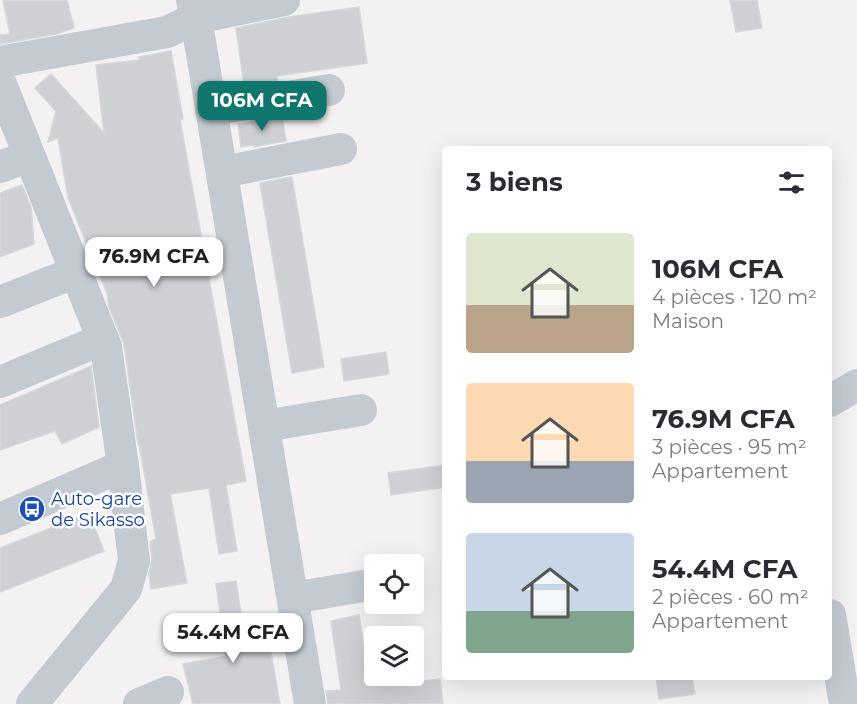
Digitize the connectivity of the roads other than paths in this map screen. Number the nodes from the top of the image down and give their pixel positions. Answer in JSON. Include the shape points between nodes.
{"nodes":[{"id":1,"x":284,"y":0,"type":"edge"},
{"id":2,"x":194,"y":9,"type":"edge"},
{"id":3,"x":0,"y":62,"type":"edge"},
{"id":4,"x":0,"y":82,"type":"edge"},
{"id":5,"x":329,"y":90,"type":"dead end"},
{"id":6,"x":211,"y":110,"type":"junction"},
{"id":7,"x":341,"y":149,"type":"dead end"},
{"id":8,"x":29,"y":156,"type":"junction"},
{"id":9,"x":0,"y":167,"type":"edge"},
{"id":10,"x":222,"y":172,"type":"junction"},
{"id":11,"x":76,"y":272,"type":"junction"},
{"id":12,"x":0,"y":302,"type":"edge"},
{"id":13,"x":103,"y":339,"type":"junction"},
{"id":14,"x":0,"y":382,"type":"edge"},
{"id":15,"x":857,"y":384,"type":"edge"},
{"id":16,"x":832,"y":400,"type":"edge"},
{"id":17,"x":361,"y":410,"type":"dead end"},
{"id":18,"x":264,"y":426,"type":"junction"},
{"id":19,"x":123,"y":465,"type":"junction"},
{"id":20,"x":0,"y":519,"type":"edge"},
{"id":21,"x":364,"y":586,"type":"edge"},
{"id":22,"x":293,"y":598,"type":"junction"},
{"id":23,"x":832,"y":627,"type":"edge"},
{"id":24,"x":168,"y":692,"type":"dead end"},
{"id":25,"x":32,"y":704,"type":"edge"},
{"id":26,"x":139,"y":704,"type":"edge"},
{"id":27,"x":310,"y":704,"type":"edge"},
{"id":28,"x":845,"y":704,"type":"edge"}],
"edges":[{"from":1,"to":2,"type":"street"},
{"from":2,"to":3,"type":"street","via":[[167,32]]},
{"from":2,"to":6,"type":"street"},
{"from":4,"to":8,"type":"street"},
{"from":5,"to":6,"type":"street"},
{"from":6,"to":10,"type":"street"},
{"from":7,"to":10,"type":"street"},
{"from":8,"to":9,"type":"street"},
{"from":8,"to":11,"type":"street"},
{"from":10,"to":18,"type":"street"},
{"from":11,"to":12,"type":"street"},
{"from":11,"to":13,"type":"street"},
{"from":13,"to":14,"type":"street"},
{"from":13,"to":19,"type":"street"},
{"from":15,"to":16,"type":"street"},
{"from":17,"to":18,"type":"street"},
{"from":18,"to":22,"type":"street"},
{"from":19,"to":20,"type":"street"},
{"from":19,"to":25,"type":"street","via":[[134,561],[126,589]]},
{"from":21,"to":22,"type":"street"},
{"from":22,"to":27,"type":"street"},
{"from":23,"to":28,"type":"street"},
{"from":24,"to":26,"type":"street"}]}
